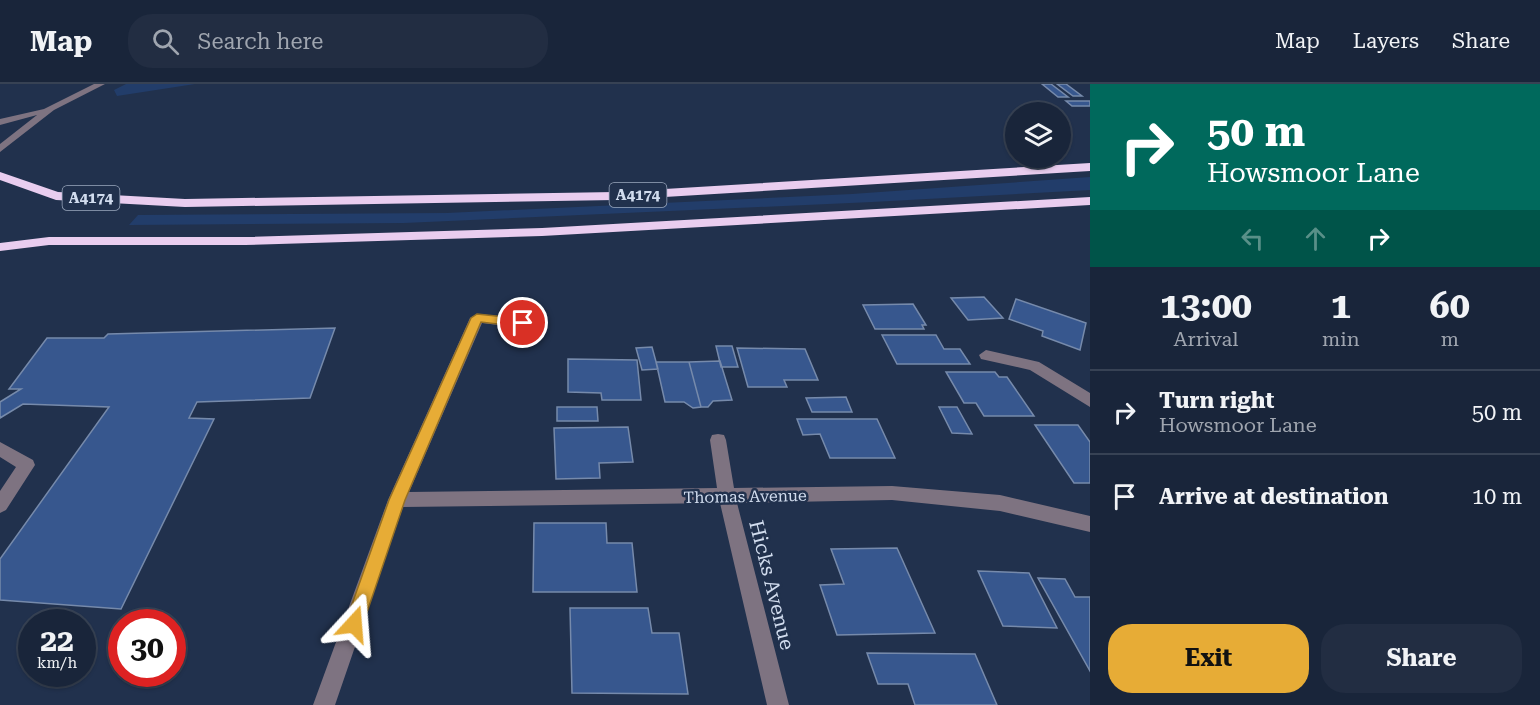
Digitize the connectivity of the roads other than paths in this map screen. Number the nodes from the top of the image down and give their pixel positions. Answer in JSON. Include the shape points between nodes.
{"nodes":[{"id":1,"x":101,"y":84,"type":"edge"},
{"id":2,"x":51,"y":108,"type":"junction"},
{"id":3,"x":0,"y":122,"type":"edge"},
{"id":4,"x":0,"y":149,"type":"edge"},
{"id":5,"x":1090,"y":167,"type":"edge"},
{"id":6,"x":0,"y":176,"type":"edge"},
{"id":7,"x":1090,"y":201,"type":"edge"},
{"id":8,"x":0,"y":247,"type":"edge"},
{"id":9,"x":523,"y":323,"type":"dead end"},
{"id":10,"x":986,"y":355,"type":"dead end"},
{"id":11,"x":1090,"y":401,"type":"edge"},
{"id":12,"x":718,"y":440,"type":"dead end"},
{"id":13,"x":0,"y":449,"type":"edge"},
{"id":14,"x":727,"y":496,"type":"junction"},
{"id":15,"x":397,"y":500,"type":"junction"},
{"id":16,"x":0,"y":505,"type":"edge"},
{"id":17,"x":1090,"y":524,"type":"edge"},
{"id":18,"x":324,"y":705,"type":"edge"},
{"id":19,"x":778,"y":705,"type":"edge"}],
"edges":[{"from":1,"to":2,"type":"street"},
{"from":2,"to":3,"type":"street"},
{"from":2,"to":4,"type":"street"},
{"from":5,"to":6,"type":"highway","number":"A4174","via":[[615,196],[185,203],[56,196]]},
{"from":7,"to":8,"type":"highway","number":"A4174","via":[[542,232],[245,241],[49,241]]},
{"from":9,"to":15,"type":"street","via":[[477,318]]},
{"from":10,"to":11,"type":"street","via":[[1034,366]]},
{"from":12,"to":14,"type":"street","name":"Hicks Avenue"},
{"from":13,"to":16,"type":"street","via":[[27,465]]},
{"from":14,"to":15,"type":"street","name":"Thomas Avenue"},
{"from":14,"to":17,"type":"street","name":"Thomas Avenue","via":[[892,493],[1000,503]]},
{"from":14,"to":19,"type":"street","name":"Hicks Avenue"},
{"from":15,"to":18,"type":"street"}]}
